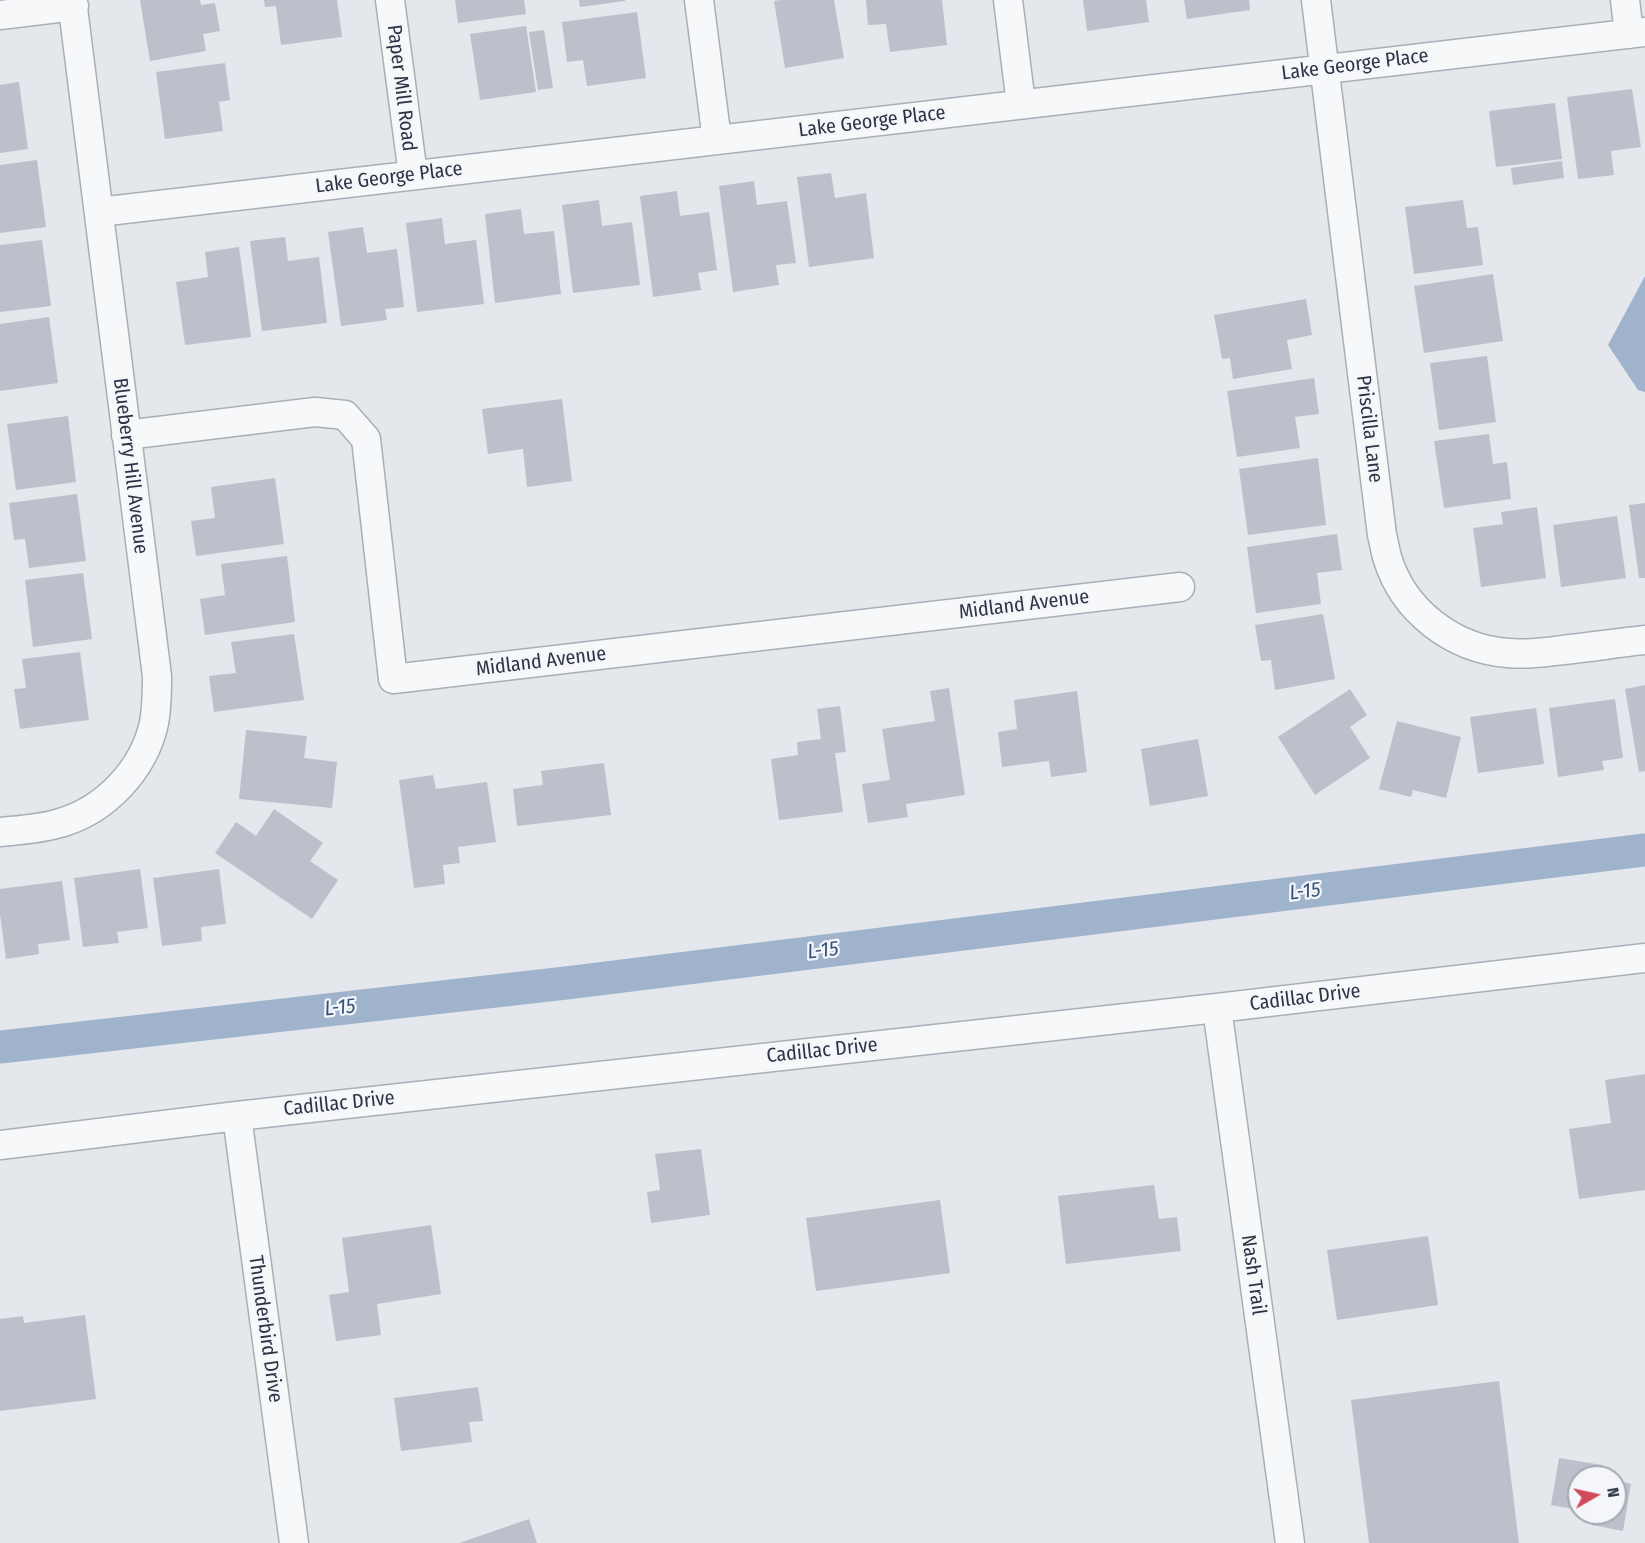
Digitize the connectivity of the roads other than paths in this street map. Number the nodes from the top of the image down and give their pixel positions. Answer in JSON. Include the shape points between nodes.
{"nodes":[{"id":1,"x":390,"y":0,"type":"edge"},
{"id":2,"x":699,"y":0,"type":"edge"},
{"id":3,"x":1008,"y":0,"type":"edge"},
{"id":4,"x":1316,"y":0,"type":"edge"},
{"id":5,"x":1625,"y":0,"type":"edge"},
{"id":6,"x":73,"y":3,"type":"edge"},
{"id":7,"x":0,"y":15,"type":"edge"},
{"id":8,"x":1637,"y":33,"type":"edge"},
{"id":9,"x":1325,"y":69,"type":"junction"},
{"id":10,"x":1021,"y":104,"type":"junction"},
{"id":11,"x":717,"y":140,"type":"junction"},
{"id":12,"x":413,"y":175,"type":"junction"},
{"id":13,"x":99,"y":212,"type":"junction"},
{"id":14,"x":126,"y":435,"type":"junction"},
{"id":15,"x":1180,"y":587,"type":"dead end"},
{"id":16,"x":1645,"y":640,"type":"edge"},
{"id":17,"x":0,"y":832,"type":"edge"},
{"id":18,"x":1645,"y":958,"type":"edge"},
{"id":19,"x":1217,"y":1008,"type":"junction"},
{"id":20,"x":237,"y":1116,"type":"junction"},
{"id":21,"x":0,"y":1145,"type":"edge"},
{"id":22,"x":294,"y":1543,"type":"edge"},
{"id":23,"x":1290,"y":1543,"type":"edge"}],
"edges":[{"from":1,"to":12,"type":"street","name":"Paper Mill Road"},
{"from":2,"to":11,"type":"street"},
{"from":3,"to":10,"type":"street"},
{"from":4,"to":9,"type":"street","name":"Priscilla Lane"},
{"from":5,"to":8,"type":"street"},
{"from":6,"to":7,"type":"street","name":"Blueberry Hill Avenue"},
{"from":6,"to":13,"type":"street","name":"Blueberry Hill Avenue"},
{"from":8,"to":9,"type":"street","name":"Lake George Place"},
{"from":9,"to":10,"type":"street","name":"Lake George Place"},
{"from":9,"to":16,"type":"street","name":"Priscilla Lane","via":[[1382,535],[1396,580],[1417,609],[1443,632],[1486,650],[1533,653]]},
{"from":10,"to":11,"type":"street","name":"Lake George Place"},
{"from":11,"to":12,"type":"street","name":"Lake George Place"},
{"from":12,"to":13,"type":"street","name":"Lake George Place"},
{"from":13,"to":14,"type":"street","name":"Blueberry Hill Avenue"},
{"from":14,"to":15,"type":"street","name":"Midland Avenue","via":[[315,412],[345,416],[366,439],[393,679]]},
{"from":14,"to":17,"type":"street","name":"Blueberry Hill Avenue","via":[[157,676],[154,724],[135,768],[102,802],[60,823]]},
{"from":18,"to":19,"type":"street","name":"Cadillac Drive"},
{"from":19,"to":20,"type":"street","name":"Cadillac Drive"},
{"from":19,"to":23,"type":"street","name":"Nash Trail"},
{"from":20,"to":21,"type":"street","name":"Cadillac Drive"},
{"from":20,"to":22,"type":"street","name":"Thunderbird Drive"}]}
